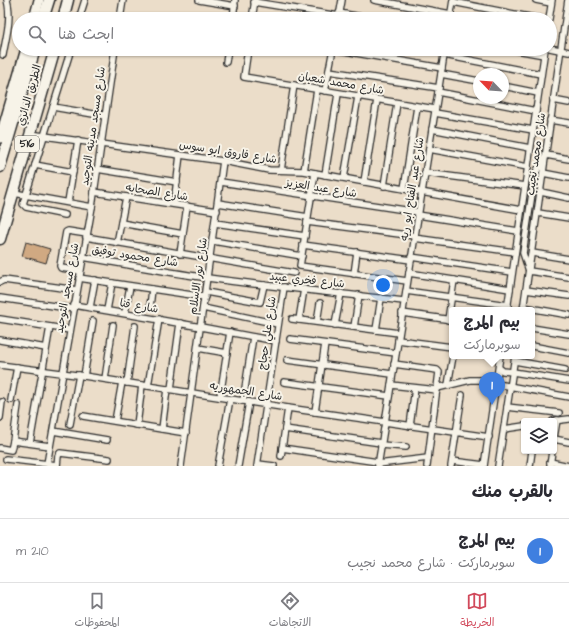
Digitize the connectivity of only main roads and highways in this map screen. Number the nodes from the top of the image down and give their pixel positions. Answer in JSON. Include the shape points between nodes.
{"nodes":[{"id":1,"x":39,"y":0,"type":"edge"},
{"id":2,"x":49,"y":0,"type":"edge"},
{"id":3,"x":68,"y":0,"type":"edge"},
{"id":4,"x":36,"y":12,"type":"edge"},
{"id":5,"x":45,"y":12,"type":"edge"},
{"id":6,"x":65,"y":12,"type":"edge"},
{"id":7,"x":24,"y":56,"type":"edge"},
{"id":8,"x":33,"y":56,"type":"edge"},
{"id":9,"x":52,"y":56,"type":"edge"},
{"id":10,"x":0,"y":138,"type":"edge"},
{"id":11,"x":0,"y":167,"type":"edge"},
{"id":12,"x":0,"y":240,"type":"edge"}],
"edges":[{"from":1,"to":4,"type":"highway"},
{"from":2,"to":5,"type":"highway"},
{"from":3,"to":6,"type":"highway"},
{"from":7,"to":10,"type":"highway","name":"الطريق الدائري","number":"516"},
{"from":8,"to":11,"type":"highway","name":"الطريق الدائري","number":"516"},
{"from":9,"to":12,"type":"highway","name":"الطريق الدائري","number":"516"}]}
